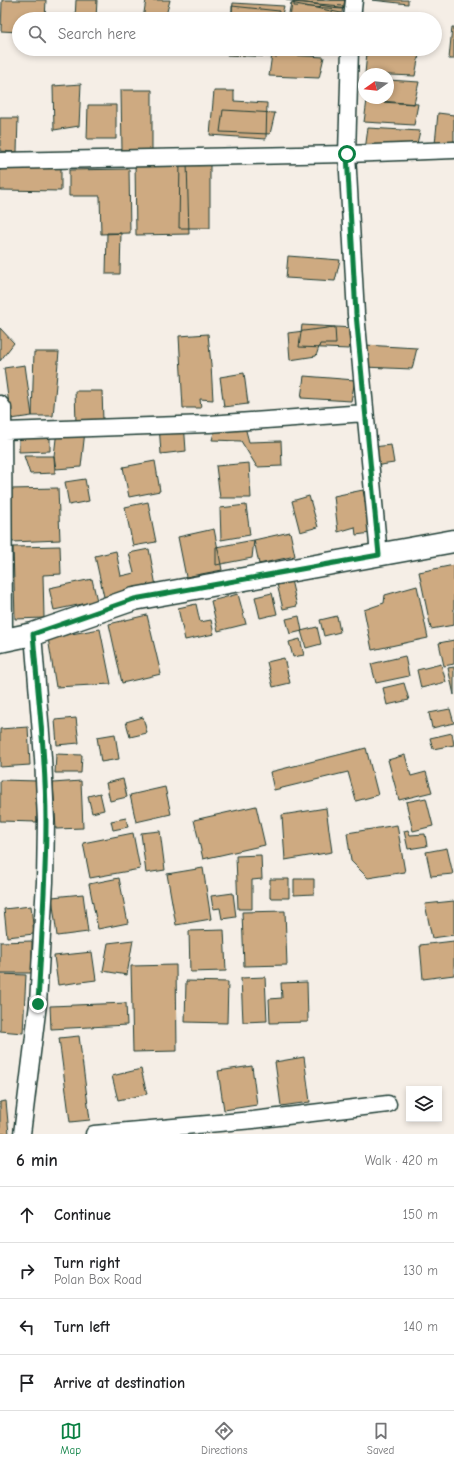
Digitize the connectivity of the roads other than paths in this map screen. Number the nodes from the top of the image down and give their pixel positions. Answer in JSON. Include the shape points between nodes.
{"nodes":[{"id":1,"x":354,"y":0,"type":"edge"},
{"id":2,"x":353,"y":12,"type":"edge"},
{"id":3,"x":350,"y":56,"type":"edge"},
{"id":4,"x":454,"y":150,"type":"edge"},
{"id":5,"x":347,"y":154,"type":"junction"},
{"id":6,"x":0,"y":161,"type":"edge"},
{"id":7,"x":0,"y":404,"type":"edge"},
{"id":8,"x":365,"y":413,"type":"junction"},
{"id":9,"x":4,"y":431,"type":"junction"},
{"id":10,"x":454,"y":541,"type":"edge"},
{"id":11,"x":379,"y":555,"type":"junction"},
{"id":12,"x":33,"y":634,"type":"junction"},
{"id":13,"x":2,"y":641,"type":"edge"},
{"id":14,"x":388,"y":1104,"type":"dead end"},
{"id":15,"x":22,"y":1134,"type":"edge"},
{"id":16,"x":94,"y":1134,"type":"edge"}],
"edges":[{"from":1,"to":2,"type":"street"},
{"from":3,"to":5,"type":"street"},
{"from":4,"to":5,"type":"street"},
{"from":5,"to":6,"type":"street"},
{"from":5,"to":8,"type":"street","via":[[356,314]]},
{"from":7,"to":9,"type":"street","via":[[4,408]]},
{"from":8,"to":9,"type":"street","via":[[209,424]]},
{"from":8,"to":11,"type":"street"},
{"from":9,"to":13,"type":"street"},
{"from":10,"to":11,"type":"main road"},
{"from":11,"to":12,"type":"main road","via":[[134,599]]},
{"from":12,"to":13,"type":"main road"},
{"from":12,"to":15,"type":"street","via":[[43,758],[45,882],[38,1004]]},
{"from":14,"to":16,"type":"street","via":[[253,1120]]}]}
